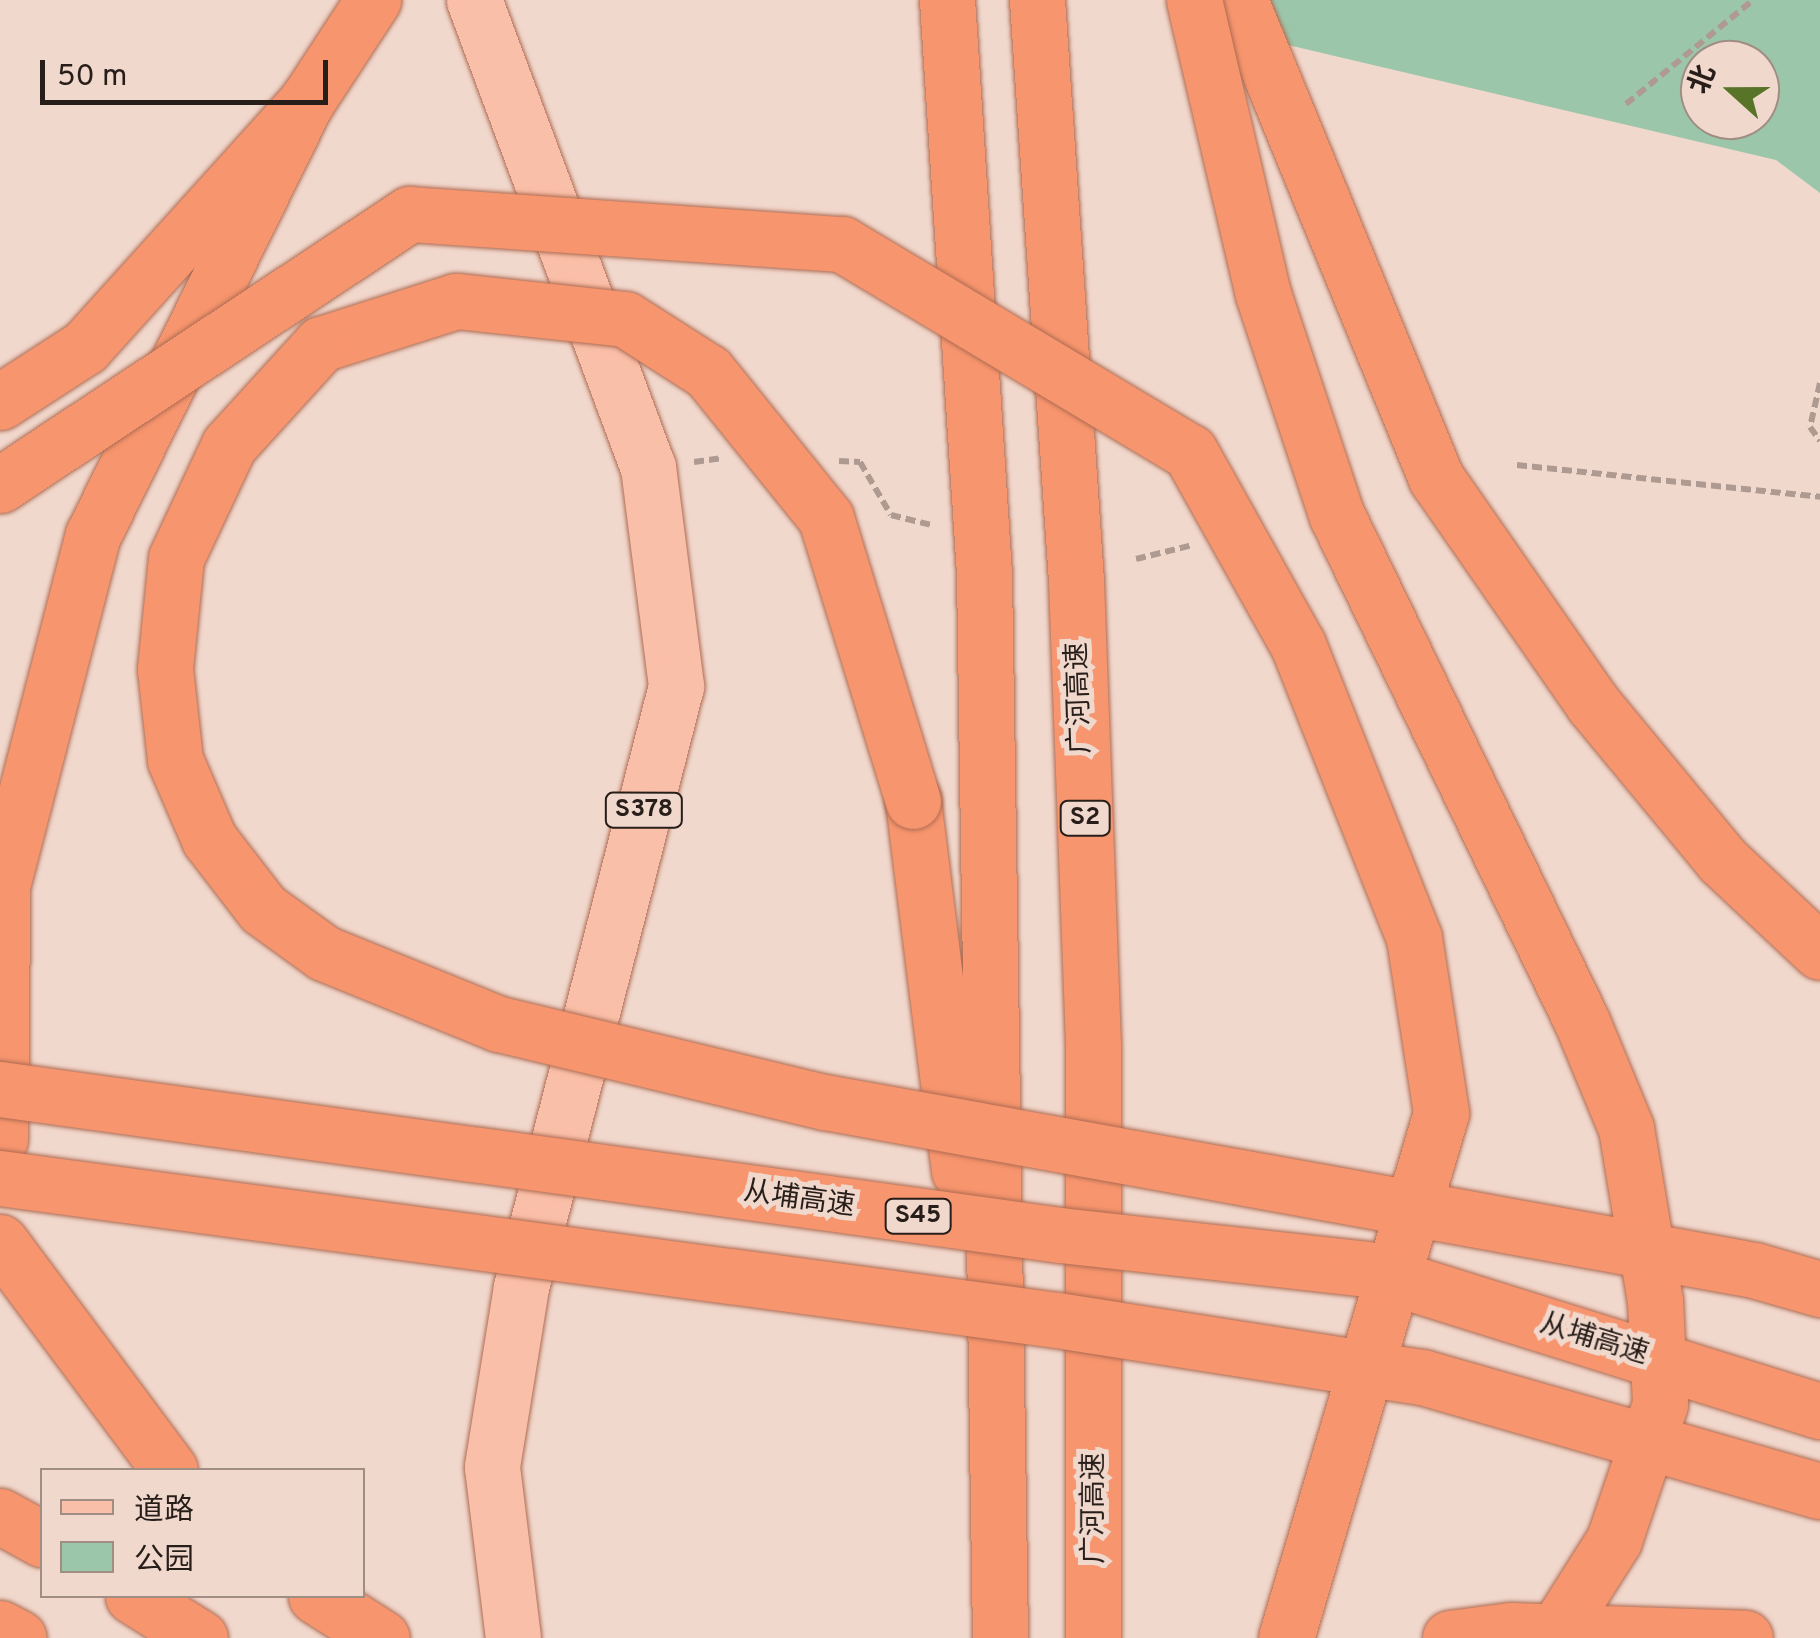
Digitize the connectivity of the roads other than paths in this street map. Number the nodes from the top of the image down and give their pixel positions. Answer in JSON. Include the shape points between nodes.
{"nodes":[{"id":1,"x":373,"y":0,"type":"edge"},
{"id":2,"x":474,"y":0,"type":"edge"},
{"id":3,"x":948,"y":0,"type":"edge"},
{"id":4,"x":1037,"y":0,"type":"edge"},
{"id":5,"x":1194,"y":0,"type":"edge"},
{"id":6,"x":1240,"y":0,"type":"edge"},
{"id":7,"x":307,"y":101,"type":"junction"},
{"id":8,"x":0,"y":402,"type":"edge"},
{"id":9,"x":0,"y":485,"type":"edge"},
{"id":10,"x":1820,"y":952,"type":"edge"},
{"id":11,"x":0,"y":1089,"type":"edge"},
{"id":12,"x":0,"y":1139,"type":"edge"},
{"id":13,"x":0,"y":1178,"type":"edge"},
{"id":14,"x":0,"y":1242,"type":"edge"},
{"id":15,"x":1820,"y":1289,"type":"edge"},
{"id":16,"x":1820,"y":1410,"type":"edge"},
{"id":17,"x":169,"y":1468,"type":"edge"},
{"id":18,"x":998,"y":1486,"type":"junction"},
{"id":19,"x":1820,"y":1491,"type":"edge"},
{"id":20,"x":0,"y":1516,"type":"edge"},
{"id":21,"x":40,"y":1537,"type":"edge"},
{"id":22,"x":136,"y":1598,"type":"edge"},
{"id":23,"x":319,"y":1598,"type":"edge"},
{"id":24,"x":0,"y":1628,"type":"edge"},
{"id":25,"x":19,"y":1638,"type":"edge"},
{"id":26,"x":200,"y":1638,"type":"edge"},
{"id":27,"x":382,"y":1638,"type":"edge"},
{"id":28,"x":513,"y":1638,"type":"edge"},
{"id":29,"x":1000,"y":1638,"type":"edge"},
{"id":30,"x":1093,"y":1638,"type":"edge"},
{"id":31,"x":1286,"y":1638,"type":"edge"},
{"id":32,"x":1450,"y":1638,"type":"edge"},
{"id":33,"x":1552,"y":1638,"type":"edge"},
{"id":34,"x":1745,"y":1638,"type":"edge"}],
"edges":[{"from":1,"to":7,"type":"highway"},
{"from":2,"to":28,"type":"main road","number":"S378","via":[[648,467],[676,686],[520,1287],[492,1467]]},
{"from":3,"to":18,"type":"highway","via":[[984,573]]},
{"from":4,"to":30,"type":"highway","name":"广河高速","number":"S2","via":[[1076,581],[1092,1028]]},
{"from":5,"to":33,"type":"highway","bridge":true,"via":[[1262,294],[1337,516],[1582,1022],[1626,1128],[1655,1301],[1660,1404],[1614,1540]]},
{"from":6,"to":10,"type":"highway","via":[[1436,478],[1594,704],[1722,860]]},
{"from":7,"to":8,"type":"highway","via":[[84,347]]},
{"from":7,"to":12,"type":"highway","bridge":true,"via":[[93,535],[2,886]]},
{"from":9,"to":31,"type":"highway","bridge":true,"via":[[410,214],[842,244],[1190,452],[1298,645],[1414,938],[1440,1113]]},
{"from":11,"to":16,"type":"highway","name":"从埔高速","number":"S45","bridge":true,"via":[[1060,1235],[1366,1269]]},
{"from":13,"to":19,"type":"highway","bridge":true,"via":[[1057,1320],[1422,1377]]},
{"from":14,"to":17,"type":"highway"},
{"from":15,"to":18,"type":"highway","bridge":true,"via":[[1754,1270],[981,1130],[962,1127],[942,1123],[922,1120],[825,1102],[499,1024],[324,953],[263,909],[209,839],[175,760],[165,669],[176,558],[229,445],[320,344],[456,300],[625,318],[708,372],[826,518],[913,802],[952,1114],[954,1134],[957,1153]]},
{"from":18,"to":29,"type":"highway"},
{"from":20,"to":21,"type":"highway"},
{"from":22,"to":26,"type":"highway"},
{"from":23,"to":27,"type":"highway"},
{"from":24,"to":25,"type":"highway"},
{"from":32,"to":34,"type":"highway","bridge":true,"via":[[1510,1630]]}]}
